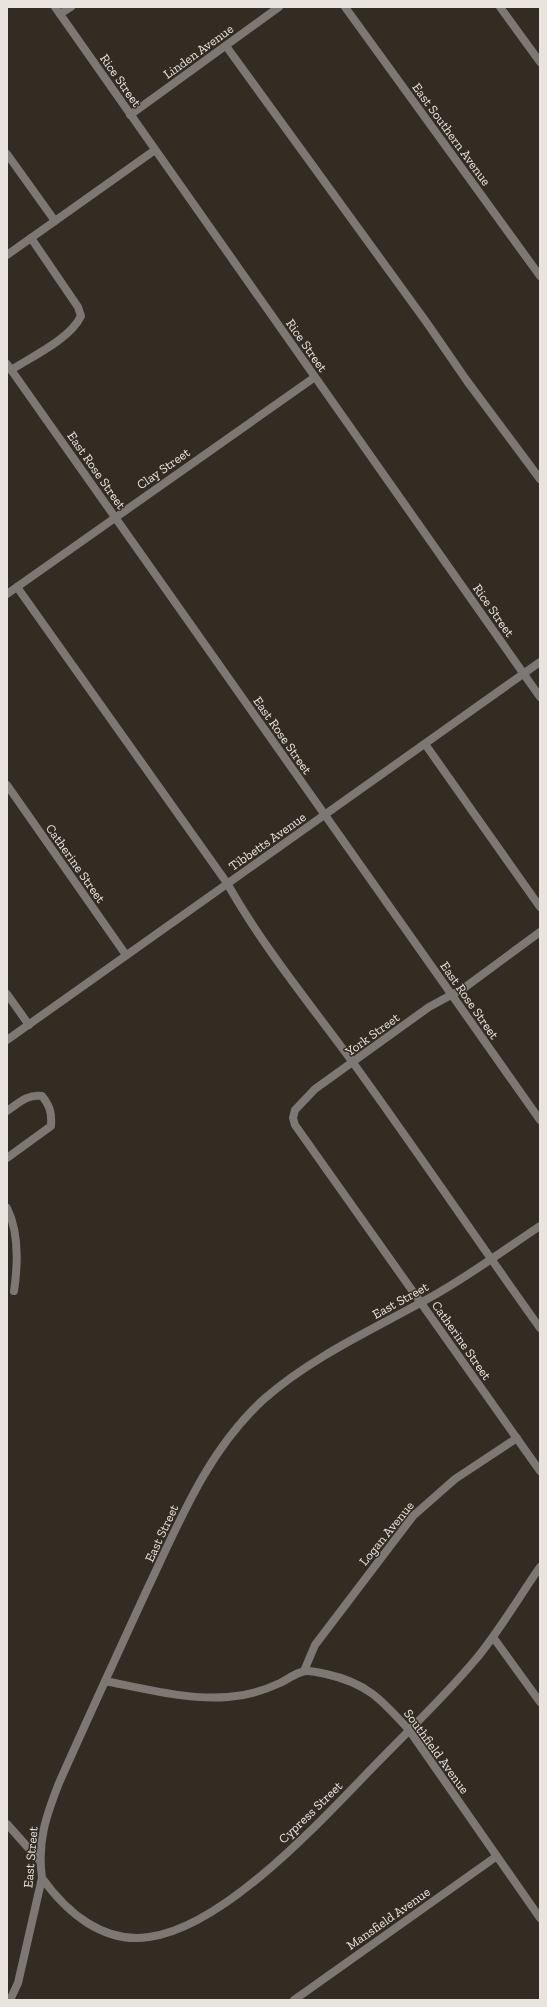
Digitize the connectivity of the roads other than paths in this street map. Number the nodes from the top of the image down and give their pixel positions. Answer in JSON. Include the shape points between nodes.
{"nodes":[{"id":1,"x":71,"y":7,"type":"edge"},
{"id":2,"x":280,"y":7,"type":"edge"},
{"id":3,"x":345,"y":7,"type":"edge"},
{"id":4,"x":500,"y":7,"type":"edge"},
{"id":5,"x":58,"y":10,"type":"edge"},
{"id":6,"x":226,"y":46,"type":"junction"},
{"id":7,"x":540,"y":62,"type":"edge"},
{"id":8,"x":130,"y":115,"type":"junction"},
{"id":9,"x":155,"y":150,"type":"junction"},
{"id":10,"x":7,"y":154,"type":"edge"},
{"id":11,"x":55,"y":221,"type":"junction"},
{"id":12,"x":31,"y":238,"type":"junction"},
{"id":13,"x":7,"y":255,"type":"edge"},
{"id":14,"x":540,"y":276,"type":"edge"},
{"id":15,"x":9,"y":367,"type":"edge"},
{"id":16,"x":315,"y":377,"type":"junction"},
{"id":17,"x":540,"y":479,"type":"edge"},
{"id":18,"x":115,"y":517,"type":"junction"},
{"id":19,"x":17,"y":587,"type":"junction"},
{"id":20,"x":7,"y":594,"type":"edge"},
{"id":21,"x":540,"y":662,"type":"edge"},
{"id":22,"x":523,"y":674,"type":"junction"},
{"id":23,"x":540,"y":697,"type":"edge"},
{"id":24,"x":425,"y":744,"type":"junction"},
{"id":25,"x":7,"y":785,"type":"edge"},
{"id":26,"x":325,"y":815,"type":"junction"},
{"id":27,"x":228,"y":883,"type":"junction"},
{"id":28,"x":540,"y":907,"type":"edge"},
{"id":29,"x":540,"y":932,"type":"edge"},
{"id":30,"x":126,"y":954,"type":"junction"},
{"id":31,"x":7,"y":994,"type":"edge"},
{"id":32,"x":452,"y":995,"type":"junction"},
{"id":33,"x":28,"y":1025,"type":"junction"},
{"id":34,"x":7,"y":1040,"type":"edge"},
{"id":35,"x":352,"y":1062,"type":"junction"},
{"id":36,"x":7,"y":1111,"type":"edge"},
{"id":37,"x":540,"y":1120,"type":"edge"},
{"id":38,"x":7,"y":1158,"type":"edge"},
{"id":39,"x":337,"y":1185,"type":"joint"},
{"id":40,"x":7,"y":1208,"type":"edge"},
{"id":41,"x":540,"y":1226,"type":"edge"},
{"id":42,"x":491,"y":1259,"type":"junction"},
{"id":43,"x":14,"y":1291,"type":"dead end"},
{"id":44,"x":421,"y":1302,"type":"junction"},
{"id":45,"x":540,"y":1328,"type":"edge"},
{"id":46,"x":517,"y":1438,"type":"junction"},
{"id":47,"x":540,"y":1471,"type":"edge"},
{"id":48,"x":540,"y":1567,"type":"edge"},
{"id":49,"x":493,"y":1637,"type":"junction"},
{"id":50,"x":304,"y":1671,"type":"junction"},
{"id":51,"x":105,"y":1681,"type":"junction"},
{"id":52,"x":540,"y":1702,"type":"edge"},
{"id":53,"x":409,"y":1730,"type":"junction"},
{"id":54,"x":7,"y":1824,"type":"edge"},
{"id":55,"x":497,"y":1856,"type":"junction"},
{"id":56,"x":40,"y":1861,"type":"junction"},
{"id":57,"x":42,"y":1878,"type":"junction"},
{"id":58,"x":540,"y":1918,"type":"edge"},
{"id":59,"x":10,"y":2000,"type":"edge"},
{"id":60,"x":294,"y":2000,"type":"edge"}],
"edges":[{"from":1,"to":5,"type":"street"},
{"from":2,"to":6,"type":"street","name":"Linden Avenue"},
{"from":3,"to":14,"type":"street","name":"East Southern Avenue"},
{"from":4,"to":7,"type":"street"},
{"from":5,"to":8,"type":"street","name":"Rice Street"},
{"from":6,"to":8,"type":"street","name":"Linden Avenue"},
{"from":6,"to":17,"type":"street"},
{"from":8,"to":9,"type":"street","name":"Rice Street"},
{"from":9,"to":11,"type":"street"},
{"from":9,"to":16,"type":"street","name":"Rice Street"},
{"from":10,"to":11,"type":"street"},
{"from":11,"to":12,"type":"street"},
{"from":12,"to":13,"type":"street"},
{"from":12,"to":15,"type":"street","via":[[78,307],[81,316],[78,324],[69,332]]},
{"from":15,"to":18,"type":"street","name":"East Rose Street"},
{"from":16,"to":18,"type":"street","name":"Clay Street"},
{"from":16,"to":22,"type":"street","name":"Rice Street"},
{"from":18,"to":19,"type":"street","name":"Clay Street"},
{"from":18,"to":26,"type":"street","name":"East Rose Street"},
{"from":19,"to":20,"type":"street","name":"Clay Street"},
{"from":19,"to":27,"type":"street"},
{"from":21,"to":22,"type":"street","name":"Tibbetts Avenue"},
{"from":22,"to":23,"type":"street","name":"Rice Street"},
{"from":22,"to":24,"type":"street","name":"Tibbetts Avenue"},
{"from":24,"to":26,"type":"street","name":"Tibbetts Avenue"},
{"from":24,"to":28,"type":"street"},
{"from":25,"to":30,"type":"street","name":"Catherine Street"},
{"from":26,"to":27,"type":"street","name":"Tibbetts Avenue"},
{"from":26,"to":32,"type":"street","name":"East Rose Street"},
{"from":27,"to":30,"type":"street","name":"Tibbetts Avenue"},
{"from":27,"to":35,"type":"street","via":[[240,905]]},
{"from":29,"to":32,"type":"street","name":"York Street"},
{"from":30,"to":33,"type":"street","name":"Tibbetts Avenue"},
{"from":31,"to":33,"type":"street"},
{"from":32,"to":35,"type":"street","name":"York Street","via":[[429,1008]]},
{"from":32,"to":37,"type":"street","name":"East Rose Street"},
{"from":33,"to":34,"type":"street","name":"Tibbetts Avenue"},
{"from":35,"to":39,"type":"street","name":"York Street","via":[[298,1105],[293,1118],[295,1125]]},
{"from":35,"to":42,"type":"street"},
{"from":36,"to":38,"type":"street","via":[[26,1097],[34,1095],[42,1096],[52,1116],[50,1126]]},
{"from":39,"to":44,"type":"street","name":"Catherine Street"},
{"from":40,"to":43,"type":"street","via":[[15,1230]]},
{"from":41,"to":42,"type":"street","name":"East Street"},
{"from":42,"to":44,"type":"street","name":"East Street"},
{"from":42,"to":45,"type":"street"},
{"from":44,"to":46,"type":"street","name":"Catherine Street"},
{"from":44,"to":51,"type":"street","name":"East Street","via":[[329,1353],[290,1379],[264,1400],[237,1428],[204,1474]]},
{"from":46,"to":47,"type":"street","name":"Catherine Street"},
{"from":46,"to":50,"type":"street","name":"Logan Avenue","via":[[455,1479],[413,1516],[315,1645]]},
{"from":48,"to":49,"type":"street","name":"Cypress Street"},
{"from":49,"to":52,"type":"street"},
{"from":49,"to":53,"type":"street","name":"Cypress Street","via":[[476,1659]]},
{"from":50,"to":51,"type":"street","via":[[261,1690],[230,1697],[202,1698]]},
{"from":50,"to":53,"type":"street","name":"Southfield Avenue","via":[[344,1678],[359,1684],[372,1692]]},
{"from":51,"to":56,"type":"street","name":"East Street","via":[[47,1814]]},
{"from":53,"to":55,"type":"street","name":"Southfield Avenue"},
{"from":53,"to":57,"type":"street","name":"Cypress Street","via":[[278,1860],[242,1890],[185,1927],[148,1938],[108,1933],[93,1927],[66,1907]]},
{"from":54,"to":56,"type":"street"},
{"from":55,"to":58,"type":"street","name":"Southfield Avenue"},
{"from":55,"to":60,"type":"street","name":"Mansfield Avenue"},
{"from":56,"to":57,"type":"street","name":"East Street"},
{"from":57,"to":59,"type":"street","name":"East Street","via":[[18,1983]]}]}
